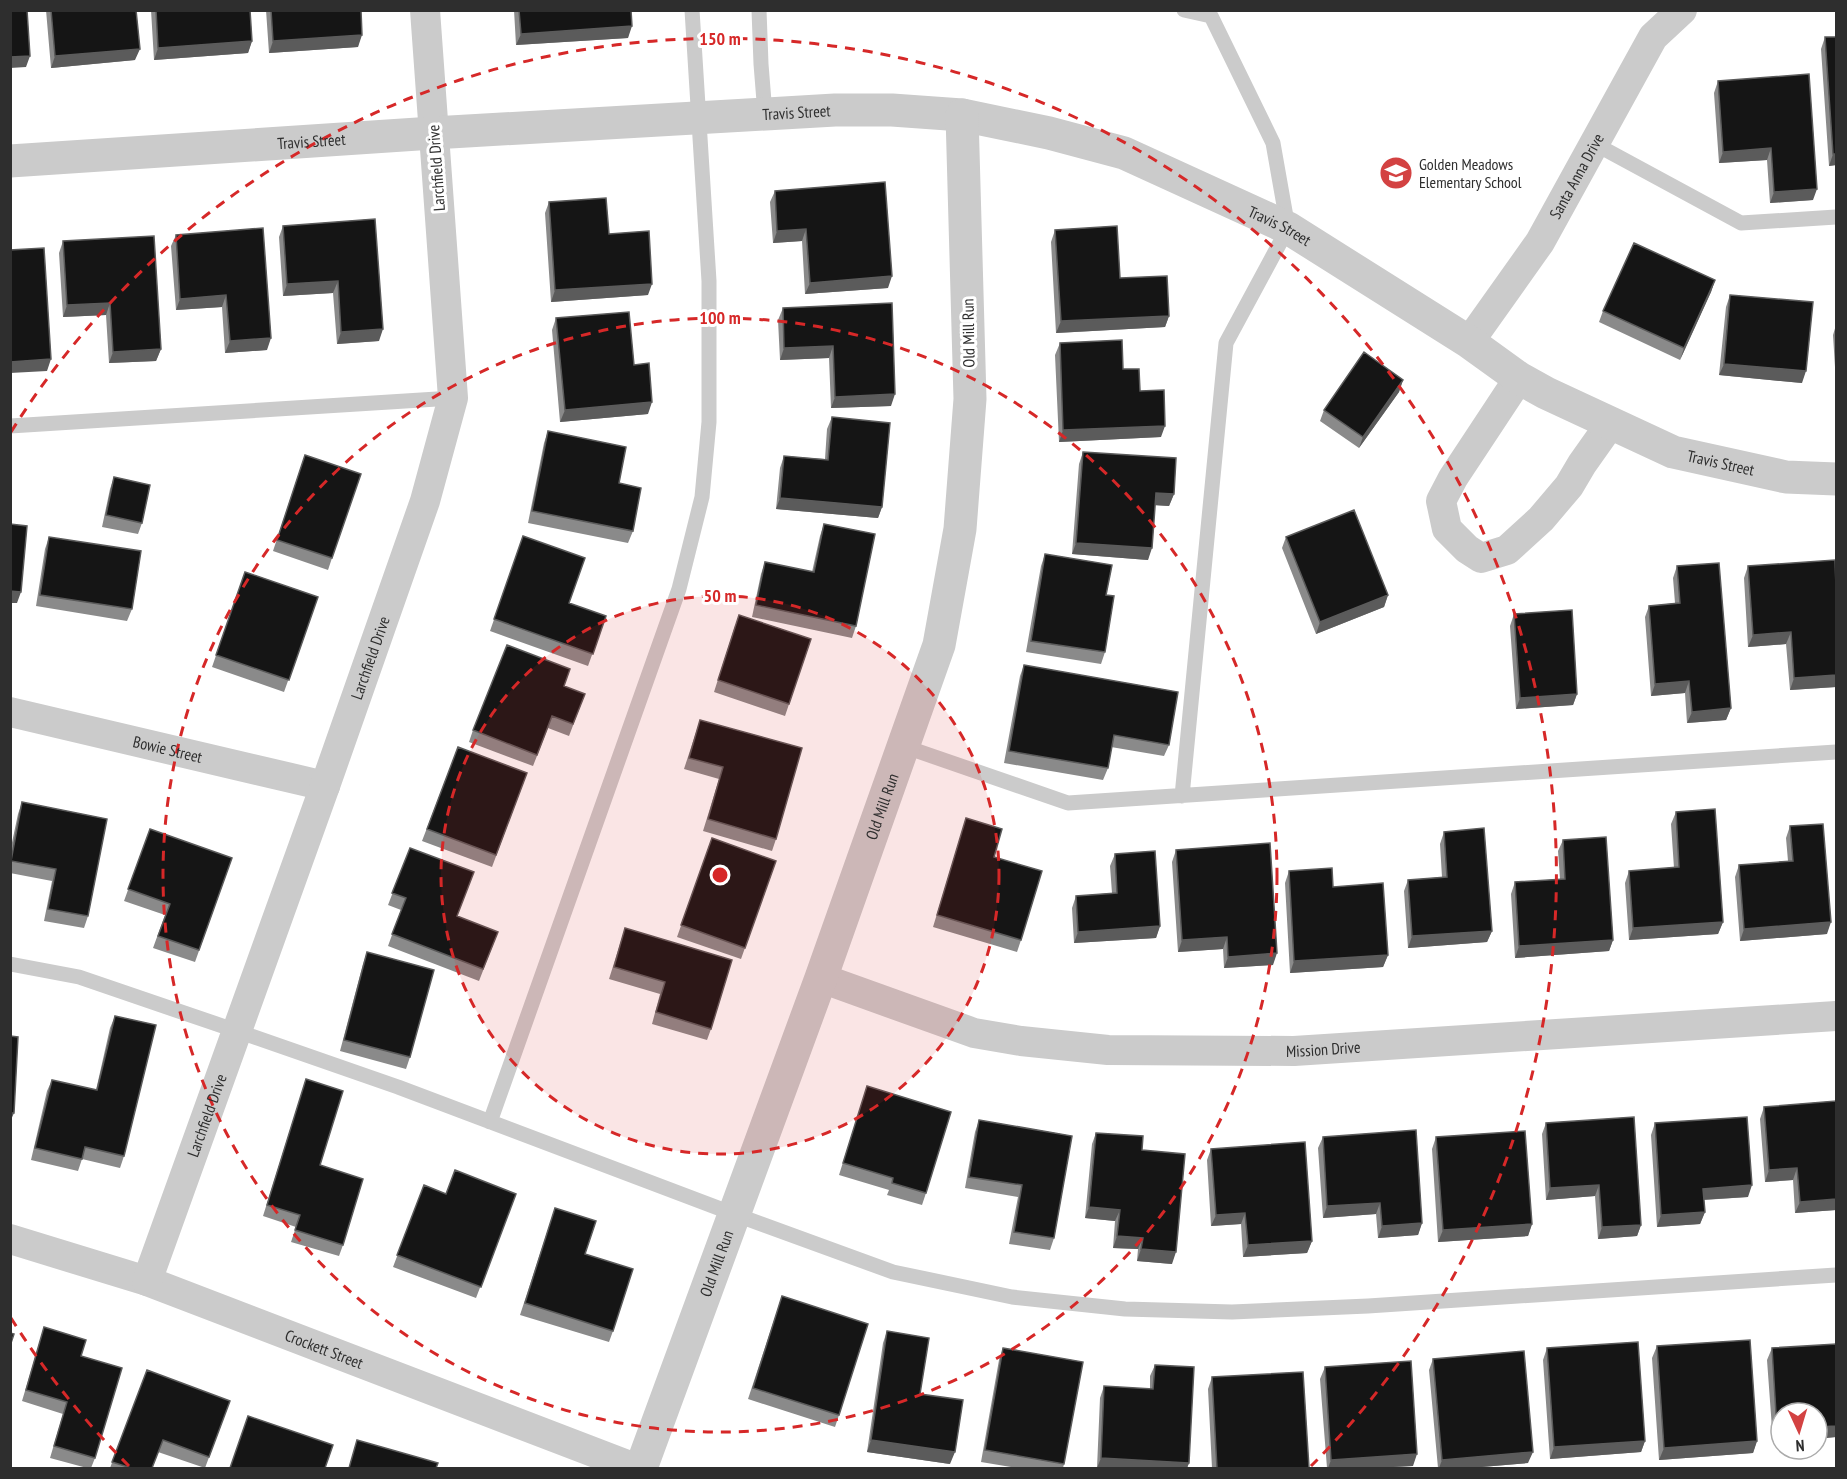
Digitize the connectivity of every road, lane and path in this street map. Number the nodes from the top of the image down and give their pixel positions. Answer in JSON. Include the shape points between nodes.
{"nodes":[{"id":1,"x":425,"y":10,"type":"edge"},
{"id":2,"x":692,"y":10,"type":"edge"},
{"id":3,"x":759,"y":10,"type":"edge"},
{"id":4,"x":1184,"y":10,"type":"edge"},
{"id":5,"x":1682,"y":10,"type":"edge"},
{"id":6,"x":765,"y":114,"type":"junction"},
{"id":7,"x":962,"y":115,"type":"junction"},
{"id":8,"x":698,"y":118,"type":"junction"},
{"id":9,"x":433,"y":132,"type":"junction"},
{"id":10,"x":1595,"y":144,"type":"junction"},
{"id":11,"x":10,"y":161,"type":"edge"},
{"id":12,"x":1836,"y":217,"type":"edge"},
{"id":13,"x":1288,"y":228,"type":"junction"},
{"id":14,"x":1469,"y":342,"type":"junction"},
{"id":15,"x":1519,"y":378,"type":"junction"},
{"id":16,"x":453,"y":398,"type":"junction"},
{"id":17,"x":1611,"y":423,"type":"junction"},
{"id":18,"x":10,"y":426,"type":"edge"},
{"id":19,"x":1836,"y":479,"type":"edge"},
{"id":20,"x":10,"y":712,"type":"edge"},
{"id":21,"x":903,"y":746,"type":"junction"},
{"id":22,"x":1836,"y":752,"type":"edge"},
{"id":23,"x":325,"y":786,"type":"junction"},
{"id":24,"x":1182,"y":796,"type":"junction"},
{"id":25,"x":10,"y":964,"type":"edge"},
{"id":26,"x":821,"y":978,"type":"junction"},
{"id":27,"x":1836,"y":1016,"type":"edge"},
{"id":28,"x":237,"y":1031,"type":"junction"},
{"id":29,"x":490,"y":1122,"type":"junction"},
{"id":30,"x":734,"y":1214,"type":"junction"},
{"id":31,"x":10,"y":1239,"type":"edge"},
{"id":32,"x":1836,"y":1275,"type":"edge"},
{"id":33,"x":147,"y":1281,"type":"junction"},
{"id":34,"x":636,"y":1468,"type":"edge"},
{"id":35,"x":641,"y":1468,"type":"edge"}],
"edges":[{"from":1,"to":9,"type":"street","name":"Larchfield Drive"},
{"from":2,"to":8,"type":"lane"},
{"from":3,"to":6,"type":"lane"},
{"from":4,"to":13,"type":"lane","via":[[1211,16],[1273,143]]},
{"from":5,"to":10,"type":"street","name":"Santa Anna Drive","via":[[1653,37]]},
{"from":6,"to":7,"type":"street","name":"Travis Street","via":[[892,110]]},
{"from":6,"to":8,"type":"street","name":"Travis Street"},
{"from":7,"to":13,"type":"street","name":"Travis Street","via":[[1124,153]]},
{"from":7,"to":21,"type":"street","name":"Old Mill Run","via":[[970,399],[960,530],[939,645]]},
{"from":8,"to":9,"type":"street","name":"Travis Street"},
{"from":8,"to":29,"type":"lane","via":[[709,280],[709,422],[702,497],[679,589]]},
{"from":9,"to":11,"type":"street","name":"Travis Street"},
{"from":9,"to":16,"type":"street","name":"Larchfield Drive"},
{"from":10,"to":12,"type":"lane","via":[[1741,223]]},
{"from":10,"to":14,"type":"street","name":"Santa Anna Drive","via":[[1540,242]]},
{"from":13,"to":14,"type":"street","name":"Travis Street"},
{"from":13,"to":24,"type":"lane","via":[[1226,343]]},
{"from":14,"to":15,"type":"street","name":"Travis Street"},
{"from":15,"to":17,"type":"street","name":"Travis Street"},
{"from":15,"to":17,"type":"street","via":[[1441,501],[1448,530],[1481,558],[1507,550],[1541,519],[1569,486]]},
{"from":16,"to":18,"type":"lane"},
{"from":16,"to":23,"type":"street","name":"Larchfield Drive","via":[[425,501]]},
{"from":17,"to":19,"type":"street","name":"Travis Street","via":[[1673,452],[1786,477]]},
{"from":20,"to":23,"type":"street","name":"Bowie Street"},
{"from":21,"to":24,"type":"lane","via":[[1068,803]]},
{"from":21,"to":26,"type":"street","name":"Old Mill Run"},
{"from":22,"to":24,"type":"lane"},
{"from":23,"to":28,"type":"street","name":"Larchfield Drive"},
{"from":25,"to":28,"type":"lane","via":[[79,977]]},
{"from":26,"to":27,"type":"street","name":"Mission Drive","via":[[974,1033],[1108,1050],[1294,1052]]},
{"from":26,"to":30,"type":"street","name":"Old Mill Run"},
{"from":28,"to":29,"type":"lane"},
{"from":28,"to":33,"type":"street","name":"Larchfield Drive"},
{"from":29,"to":30,"type":"lane"},
{"from":30,"to":32,"type":"lane","via":[[893,1272],[1012,1297],[1125,1309],[1232,1312],[1368,1306]]},
{"from":30,"to":35,"type":"street","name":"Old Mill Run"},
{"from":31,"to":33,"type":"street","name":"Crockett Street"},
{"from":33,"to":34,"type":"street","name":"Crockett Street"}]}
